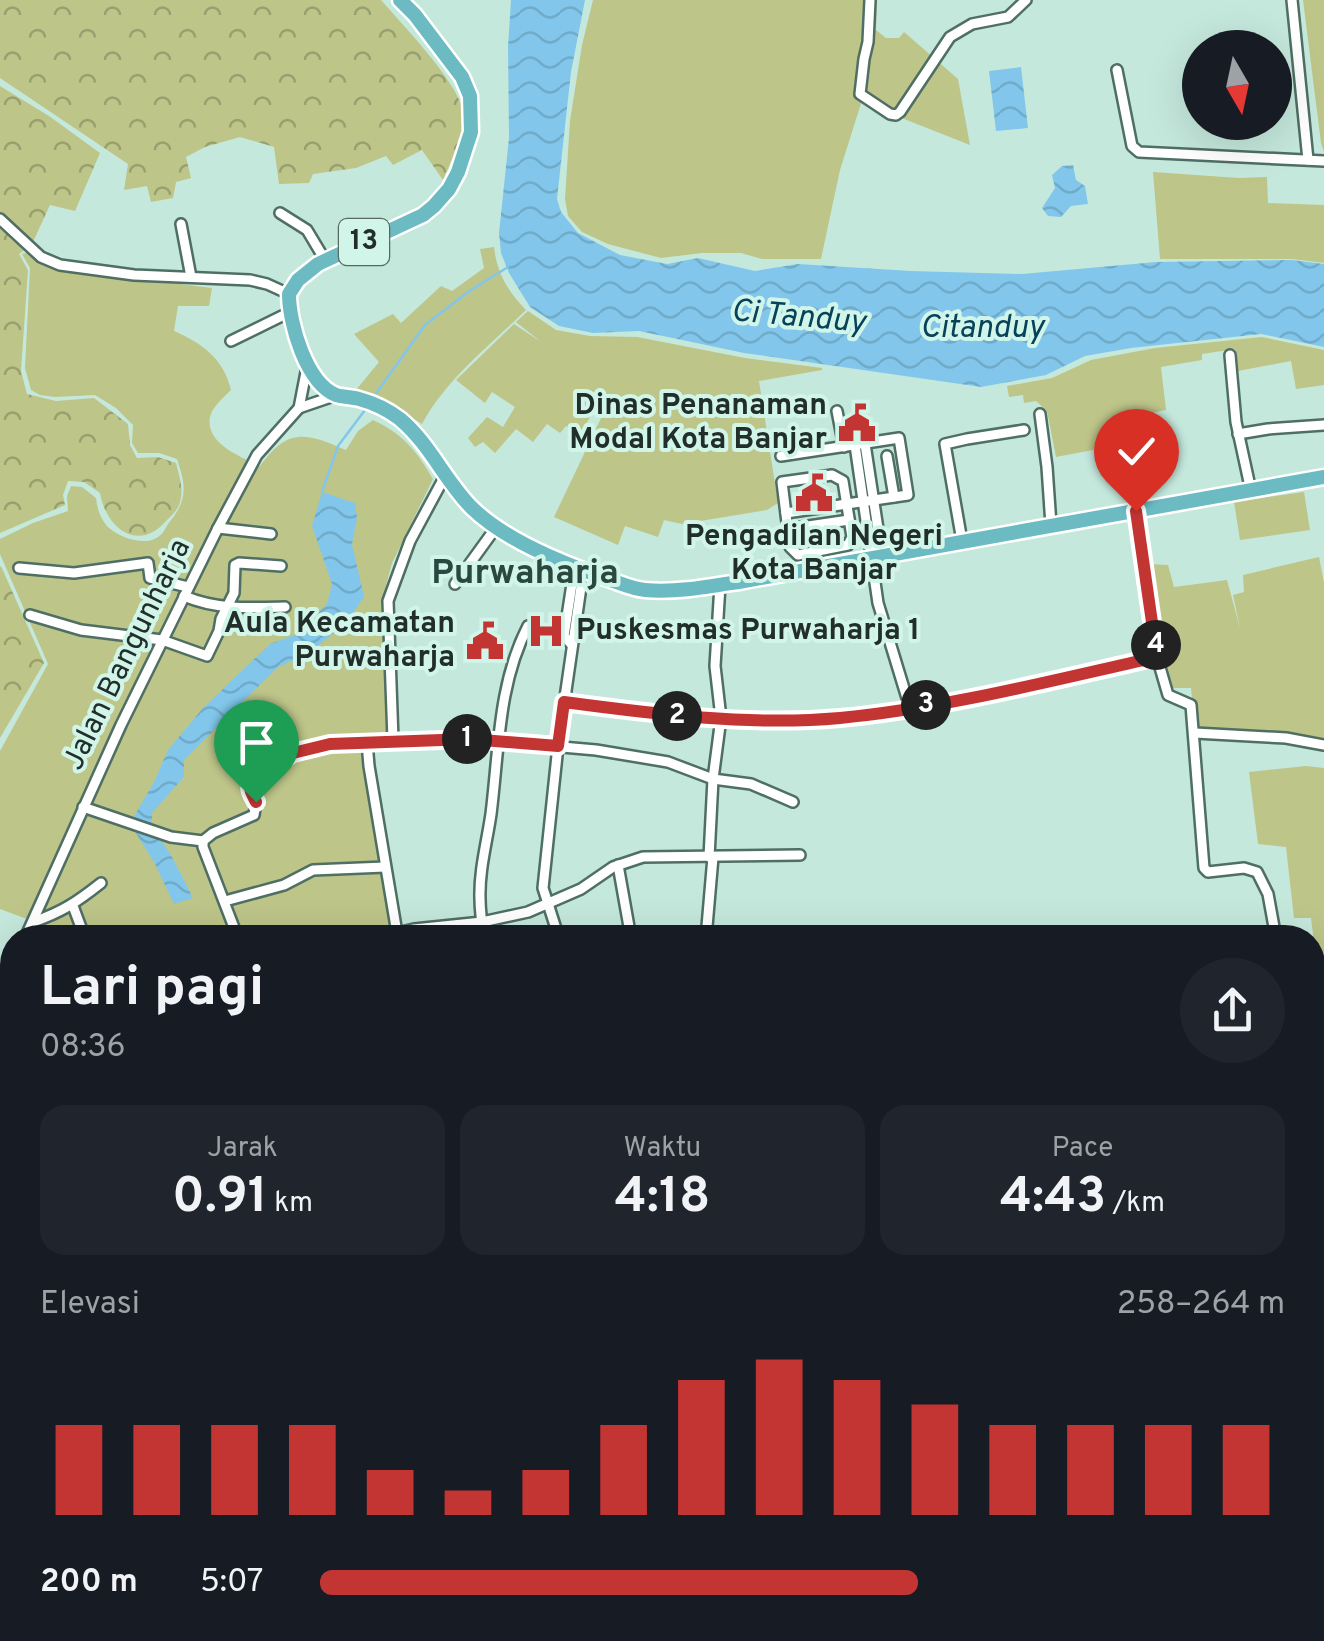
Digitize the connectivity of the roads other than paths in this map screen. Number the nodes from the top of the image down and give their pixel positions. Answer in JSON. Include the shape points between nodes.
{"nodes":[{"id":1,"x":400,"y":0,"type":"edge"},
{"id":2,"x":870,"y":0,"type":"edge"},
{"id":3,"x":1026,"y":0,"type":"edge"},
{"id":4,"x":1292,"y":0,"type":"edge"},
{"id":5,"x":1117,"y":70,"type":"dead end"},
{"id":6,"x":1308,"y":160,"type":"junction"},
{"id":7,"x":1324,"y":161,"type":"edge"},
{"id":8,"x":280,"y":212,"type":"dead end"},
{"id":9,"x":0,"y":220,"type":"edge"},
{"id":10,"x":181,"y":224,"type":"dead end"},
{"id":11,"x":325,"y":260,"type":"junction"},
{"id":12,"x":191,"y":277,"type":"junction"},
{"id":13,"x":289,"y":294,"type":"junction"},
{"id":14,"x":290,"y":312,"type":"junction"},
{"id":15,"x":231,"y":341,"type":"dead end"},
{"id":16,"x":1230,"y":355,"type":"dead end"},
{"id":17,"x":308,"y":364,"type":"junction"},
{"id":18,"x":337,"y":395,"type":"junction"},
{"id":19,"x":299,"y":408,"type":"junction"},
{"id":20,"x":837,"y":411,"type":"dead end"},
{"id":21,"x":1040,"y":414,"type":"dead end"},
{"id":22,"x":1324,"y":426,"type":"edge"},
{"id":23,"x":1024,"y":430,"type":"dead end"},
{"id":24,"x":1238,"y":434,"type":"junction"},
{"id":25,"x":855,"y":445,"type":"junction"},
{"id":26,"x":781,"y":456,"type":"dead end"},
{"id":27,"x":886,"y":456,"type":"dead end"},
{"id":28,"x":445,"y":476,"type":"junction"},
{"id":29,"x":1323,"y":482,"type":"edge"},
{"id":30,"x":1251,"y":490,"type":"junction"},
{"id":31,"x":894,"y":497,"type":"junction"},
{"id":32,"x":868,"y":502,"type":"junction"},
{"id":33,"x":846,"y":505,"type":"junction"},
{"id":34,"x":1136,"y":511,"type":"junction"},
{"id":35,"x":786,"y":514,"type":"junction"},
{"id":36,"x":849,"y":520,"type":"junction"},
{"id":37,"x":1051,"y":525,"type":"junction"},
{"id":38,"x":497,"y":526,"type":"junction"},
{"id":39,"x":218,"y":528,"type":"junction"},
{"id":40,"x":788,"y":529,"type":"junction"},
{"id":41,"x":271,"y":534,"type":"dead end"},
{"id":42,"x":962,"y":540,"type":"junction"},
{"id":43,"x":877,"y":556,"type":"junction"},
{"id":44,"x":281,"y":566,"type":"dead end"},
{"id":45,"x":19,"y":568,"type":"dead end"},
{"id":46,"x":580,"y":574,"type":"junction"},
{"id":47,"x":456,"y":584,"type":"dead end"},
{"id":48,"x":720,"y":585,"type":"junction"},
{"id":49,"x":186,"y":591,"type":"junction"},
{"id":50,"x":285,"y":607,"type":"dead end"},
{"id":51,"x":226,"y":608,"type":"junction"},
{"id":52,"x":30,"y":616,"type":"dead end"},
{"id":53,"x":528,"y":626,"type":"dead end"},
{"id":54,"x":162,"y":640,"type":"junction"},
{"id":55,"x":1157,"y":657,"type":"junction"},
{"id":56,"x":564,"y":702,"type":"junction"},
{"id":57,"x":910,"y":708,"type":"junction"},
{"id":58,"x":721,"y":718,"type":"junction"},
{"id":59,"x":1194,"y":733,"type":"junction"},
{"id":60,"x":394,"y":740,"type":"junction"},
{"id":61,"x":497,"y":741,"type":"junction"},
{"id":62,"x":368,"y":742,"type":"junction"},
{"id":63,"x":1324,"y":745,"type":"edge"},
{"id":64,"x":558,"y":746,"type":"junction"},
{"id":65,"x":712,"y":779,"type":"junction"},
{"id":66,"x":793,"y":802,"type":"dead end"},
{"id":67,"x":83,"y":807,"type":"junction"},
{"id":68,"x":202,"y":841,"type":"junction"},
{"id":69,"x":800,"y":855,"type":"dead end"},
{"id":70,"x":711,"y":857,"type":"junction"},
{"id":71,"x":618,"y":866,"type":"junction"},
{"id":72,"x":386,"y":867,"type":"junction"},
{"id":73,"x":101,"y":884,"type":"dead end"},
{"id":74,"x":224,"y":902,"type":"junction"},
{"id":75,"x":546,"y":904,"type":"junction"},
{"id":76,"x":73,"y":906,"type":"junction"},
{"id":77,"x":33,"y":922,"type":"junction"},
{"id":78,"x":482,"y":922,"type":"junction"},
{"id":79,"x":32,"y":925,"type":"edge"},
{"id":80,"x":80,"y":925,"type":"edge"},
{"id":81,"x":233,"y":925,"type":"edge"},
{"id":82,"x":395,"y":925,"type":"edge"},
{"id":83,"x":453,"y":925,"type":"edge"},
{"id":84,"x":482,"y":925,"type":"edge"},
{"id":85,"x":554,"y":925,"type":"edge"},
{"id":86,"x":629,"y":925,"type":"edge"},
{"id":87,"x":707,"y":925,"type":"edge"},
{"id":88,"x":1274,"y":925,"type":"edge"}],
"edges":[{"from":1,"to":11,"type":"highway","number":"13","via":[[462,77],[471,132],[458,172],[434,206]]},
{"from":2,"to":3,"type":"street","via":[[860,94],[896,115],[950,37],[972,24],[1008,17]]},
{"from":4,"to":6,"type":"street"},
{"from":5,"to":6,"type":"street","via":[[1135,150]]},
{"from":6,"to":7,"type":"street"},
{"from":8,"to":11,"type":"street","via":[[308,230]]},
{"from":9,"to":12,"type":"street","via":[[60,265]]},
{"from":10,"to":12,"type":"street"},
{"from":11,"to":13,"type":"highway","number":"13"},
{"from":12,"to":13,"type":"street","via":[[250,280]]},
{"from":13,"to":14,"type":"highway"},
{"from":14,"to":15,"type":"street"},
{"from":14,"to":17,"type":"highway"},
{"from":16,"to":24,"type":"street"},
{"from":17,"to":18,"type":"highway"},
{"from":17,"to":19,"type":"street"},
{"from":18,"to":19,"type":"street"},
{"from":18,"to":28,"type":"highway","via":[[390,411],[420,438]]},
{"from":19,"to":39,"type":"street","name":"Jalan Bangunharja","via":[[256,455]]},
{"from":20,"to":25,"type":"street"},
{"from":21,"to":37,"type":"street"},
{"from":22,"to":24,"type":"street"},
{"from":23,"to":42,"type":"street","via":[[946,444]]},
{"from":24,"to":30,"type":"street"},
{"from":25,"to":26,"type":"street"},
{"from":25,"to":31,"type":"street","via":[[899,438],[908,495]]},
{"from":25,"to":32,"type":"street"},
{"from":27,"to":31,"type":"street"},
{"from":28,"to":38,"type":"highway"},
{"from":28,"to":60,"type":"street","via":[[388,601]]},
{"from":29,"to":30,"type":"highway"},
{"from":30,"to":34,"type":"highway"},
{"from":31,"to":32,"type":"street"},
{"from":32,"to":33,"type":"street"},
{"from":32,"to":43,"type":"street"},
{"from":33,"to":35,"type":"street"},
{"from":33,"to":35,"type":"street","via":[[843,480],[832,475],[782,482]]},
{"from":33,"to":36,"type":"street"},
{"from":34,"to":37,"type":"highway"},
{"from":34,"to":55,"type":"street"},
{"from":35,"to":40,"type":"street"},
{"from":36,"to":40,"type":"street"},
{"from":36,"to":40,"type":"street","via":[[848,546],[798,554]]},
{"from":37,"to":42,"type":"highway"},
{"from":38,"to":46,"type":"highway"},
{"from":38,"to":47,"type":"street"},
{"from":39,"to":41,"type":"street"},
{"from":39,"to":49,"type":"street","name":"Jalan Bangunharja"},
{"from":42,"to":43,"type":"highway"},
{"from":43,"to":48,"type":"highway"},
{"from":43,"to":57,"type":"street","via":[[878,604]]},
{"from":44,"to":51,"type":"street","via":[[236,564]]},
{"from":45,"to":49,"type":"street","via":[[68,573],[148,563],[148,577]]},
{"from":46,"to":48,"type":"highway","via":[[648,590]]},
{"from":46,"to":56,"type":"street"},
{"from":48,"to":58,"type":"street","via":[[715,666]]},
{"from":49,"to":51,"type":"street"},
{"from":49,"to":54,"type":"street","name":"Jalan Bangunharja"},
{"from":50,"to":51,"type":"street"},
{"from":51,"to":54,"type":"street","via":[[208,656]]},
{"from":52,"to":54,"type":"street"},
{"from":53,"to":61,"type":"street","via":[[510,672]]},
{"from":54,"to":67,"type":"street","name":"Jalan Bangunharja"},
{"from":55,"to":57,"type":"street"},
{"from":55,"to":59,"type":"street","via":[[1168,695],[1191,705]]},
{"from":56,"to":58,"type":"street"},
{"from":56,"to":64,"type":"street"},
{"from":57,"to":58,"type":"street","via":[[826,718]]},
{"from":58,"to":65,"type":"street"},
{"from":59,"to":63,"type":"street"},
{"from":59,"to":88,"type":"street","via":[[1204,868],[1254,870]]},
{"from":60,"to":61,"type":"street"},
{"from":60,"to":62,"type":"street"},
{"from":61,"to":64,"type":"street"},
{"from":61,"to":78,"type":"street","via":[[480,883]]},
{"from":62,"to":68,"type":"street","via":[[293,753],[253,780],[254,815]]},
{"from":62,"to":72,"type":"street"},
{"from":64,"to":65,"type":"street","via":[[668,762]]},
{"from":64,"to":75,"type":"street"},
{"from":65,"to":66,"type":"street","via":[[751,784]]},
{"from":65,"to":70,"type":"street"},
{"from":67,"to":68,"type":"street"},
{"from":67,"to":77,"type":"street","name":"Jalan Bangunharja"},
{"from":68,"to":74,"type":"street"},
{"from":69,"to":70,"type":"street"},
{"from":70,"to":71,"type":"street","via":[[652,855]]},
{"from":70,"to":87,"type":"street"},
{"from":71,"to":75,"type":"street"},
{"from":71,"to":86,"type":"street"},
{"from":72,"to":74,"type":"street","via":[[313,870]]},
{"from":72,"to":82,"type":"street"},
{"from":73,"to":76,"type":"street"},
{"from":74,"to":81,"type":"street"},
{"from":75,"to":78,"type":"street"},
{"from":75,"to":85,"type":"street"},
{"from":76,"to":77,"type":"street"},
{"from":76,"to":80,"type":"street"},
{"from":77,"to":79,"type":"street","name":"Jalan Bangunharja"},
{"from":78,"to":83,"type":"street"},
{"from":78,"to":84,"type":"street"}]}
